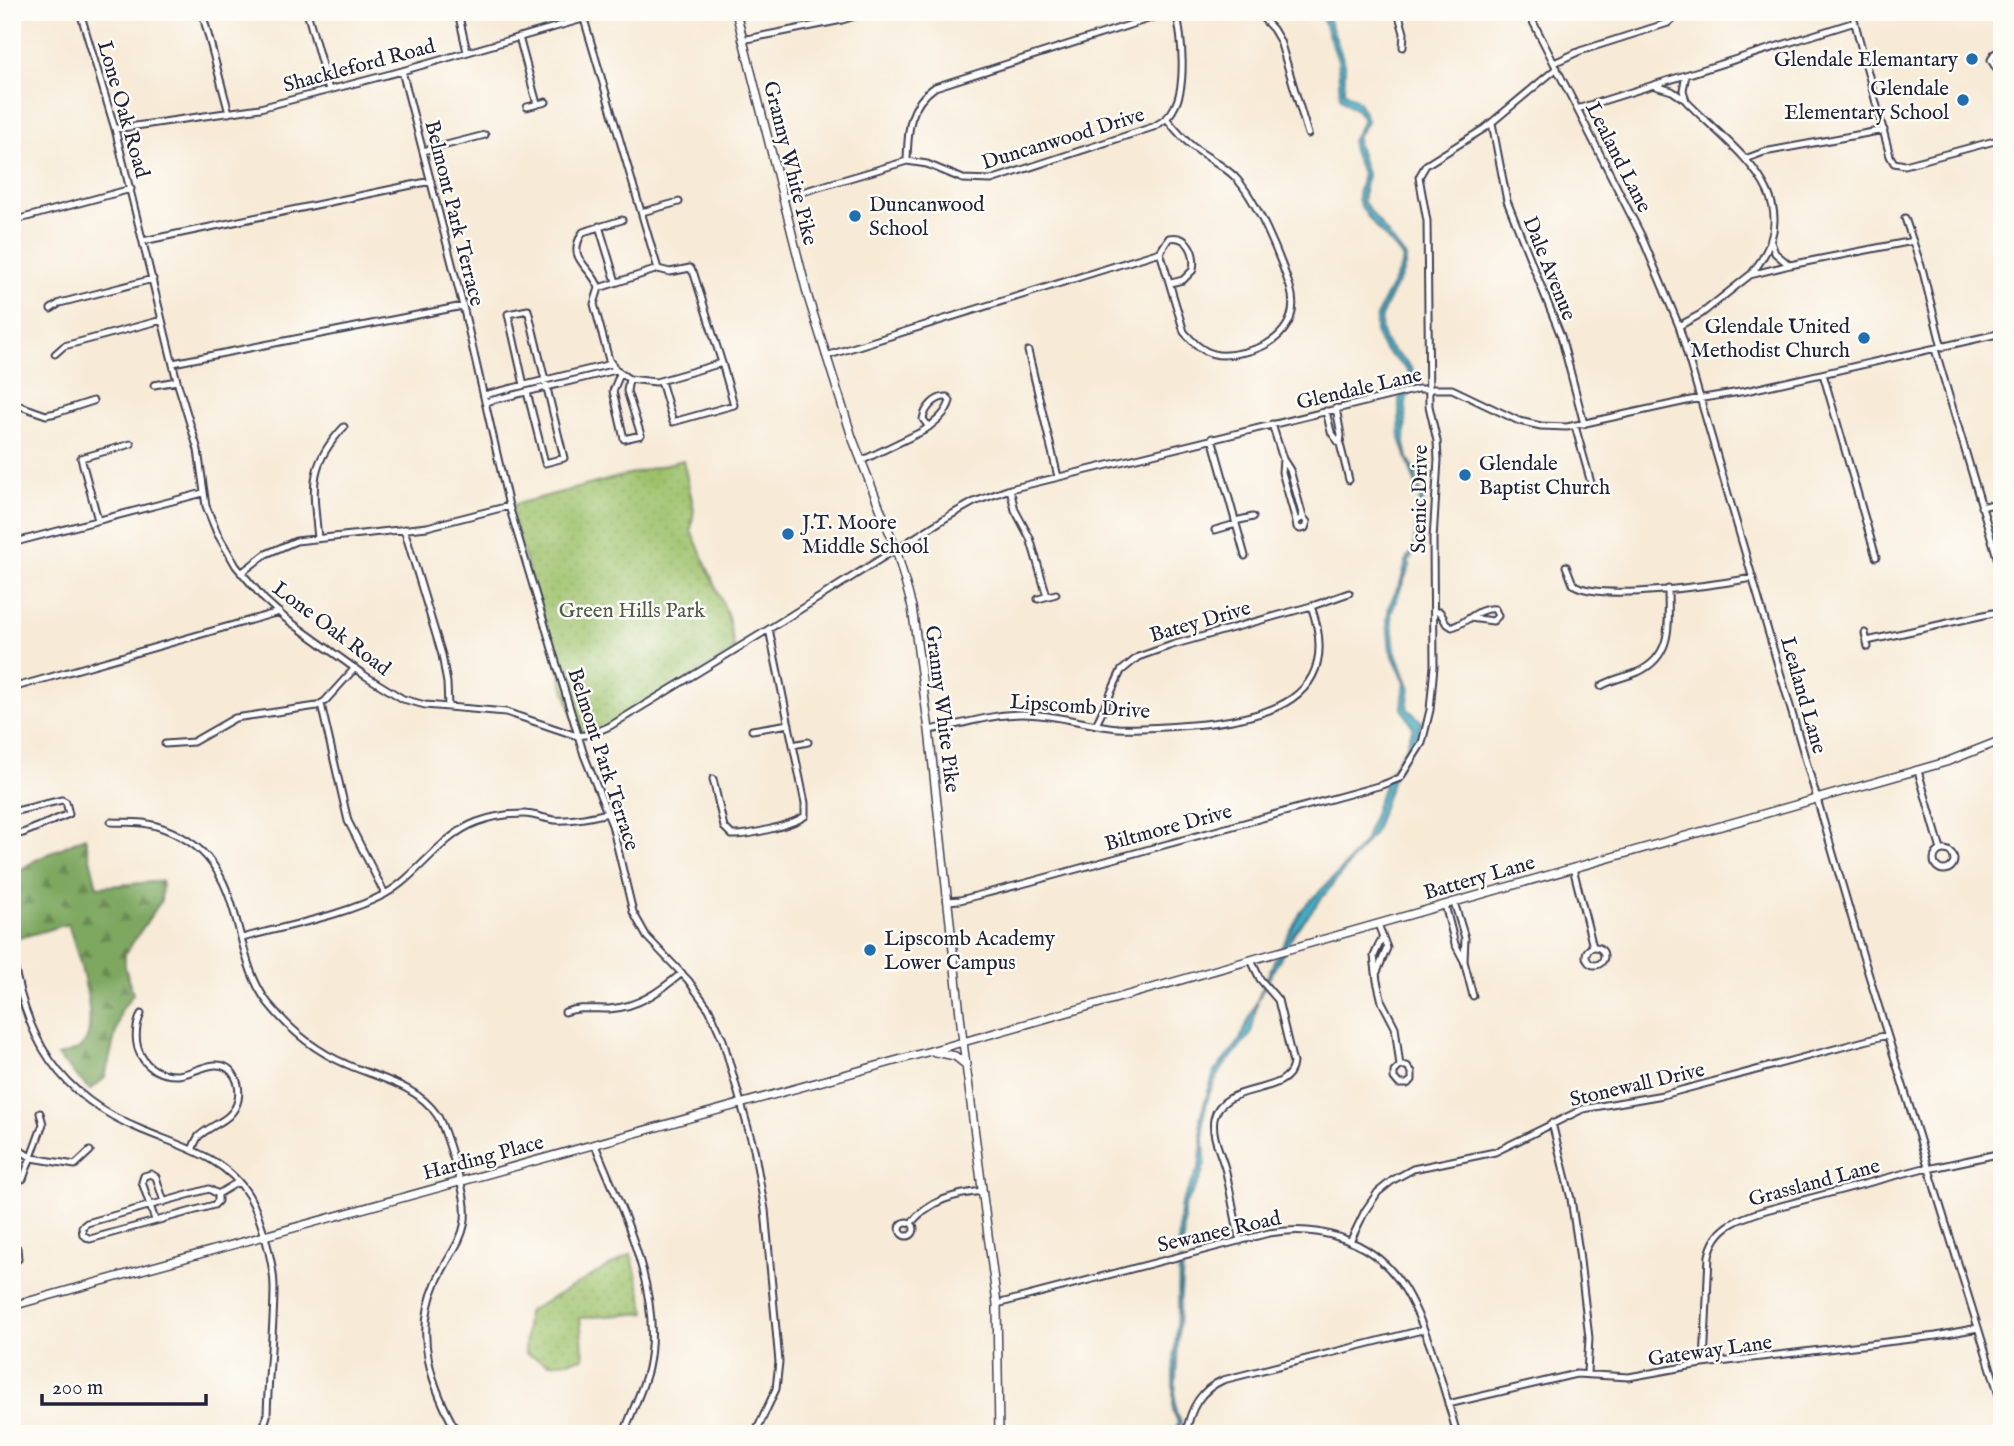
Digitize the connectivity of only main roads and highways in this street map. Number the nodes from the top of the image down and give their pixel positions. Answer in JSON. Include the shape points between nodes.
{"nodes":[{"id":1,"x":736,"y":12,"type":"edge"},
{"id":2,"x":2002,"y":740,"type":"edge"},
{"id":3,"x":963,"y":1042,"type":"junction"},
{"id":4,"x":931,"y":1051,"type":"junction"},
{"id":5,"x":966,"y":1066,"type":"junction"},
{"id":6,"x":12,"y":1306,"type":"edge"},
{"id":7,"x":999,"y":1434,"type":"edge"}],
"edges":[{"from":1,"to":3,"type":"main road","name":"Granny White Pike","via":[[826,356],[896,549],[912,607]]},
{"from":2,"to":3,"type":"main road","name":"Battery Lane","via":[[1918,771]]},
{"from":3,"to":4,"type":"main road","name":"Harding Place"},
{"from":3,"to":5,"type":"main road","name":"Granny White Pike"},
{"from":4,"to":5,"type":"main road","via":[[955,1056]]},
{"from":4,"to":6,"type":"main road","name":"Harding Place"},
{"from":5,"to":7,"type":"main road","name":"Granny White Pike","via":[[997,1304]]}]}
